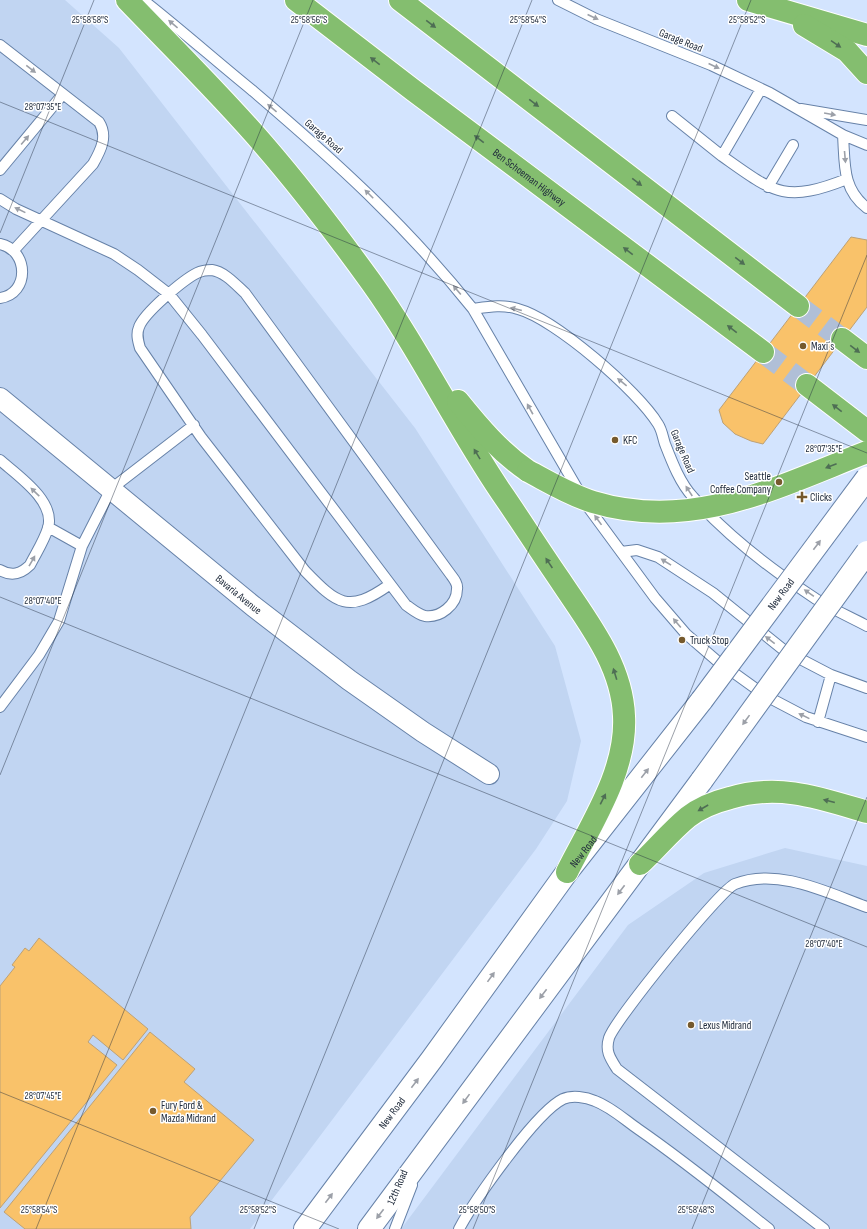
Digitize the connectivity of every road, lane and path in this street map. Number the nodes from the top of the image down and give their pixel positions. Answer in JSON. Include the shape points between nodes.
{"nodes":[{"id":1,"x":127,"y":0,"type":"edge"},
{"id":2,"x":143,"y":0,"type":"edge"},
{"id":3,"x":296,"y":0,"type":"edge"},
{"id":4,"x":400,"y":0,"type":"edge"},
{"id":5,"x":558,"y":0,"type":"edge"},
{"id":6,"x":757,"y":3,"type":"edge"},
{"id":7,"x":867,"y":35,"type":"edge"},
{"id":8,"x":1,"y":46,"type":"edge"},
{"id":9,"x":867,"y":73,"type":"edge"},
{"id":10,"x":761,"y":89,"type":"junction"},
{"id":11,"x":63,"y":94,"type":"junction"},
{"id":12,"x":793,"y":107,"type":"junction"},
{"id":13,"x":672,"y":116,"type":"dead end"},
{"id":14,"x":867,"y":120,"type":"edge"},
{"id":15,"x":843,"y":135,"type":"junction"},
{"id":16,"x":793,"y":145,"type":"dead end"},
{"id":17,"x":867,"y":145,"type":"edge"},
{"id":18,"x":722,"y":156,"type":"junction"},
{"id":19,"x":0,"y":170,"type":"edge"},
{"id":20,"x":847,"y":179,"type":"junction"},
{"id":21,"x":768,"y":187,"type":"junction"},
{"id":22,"x":0,"y":199,"type":"edge"},
{"id":23,"x":867,"y":208,"type":"edge"},
{"id":24,"x":40,"y":220,"type":"junction"},
{"id":25,"x":0,"y":244,"type":"edge"},
{"id":26,"x":14,"y":250,"type":"junction"},
{"id":27,"x":169,"y":294,"type":"junction"},
{"id":28,"x":0,"y":298,"type":"edge"},
{"id":29,"x":798,"y":306,"type":"tunnel mouth"},
{"id":30,"x":473,"y":309,"type":"junction"},
{"id":31,"x":842,"y":339,"type":"tunnel mouth"},
{"id":32,"x":412,"y":344,"type":"junction"},
{"id":33,"x":763,"y":352,"type":"tunnel mouth"},
{"id":34,"x":867,"y":358,"type":"edge"},
{"id":35,"x":807,"y":385,"type":"tunnel mouth"},
{"id":36,"x":0,"y":398,"type":"edge"},
{"id":37,"x":194,"y":425,"type":"junction"},
{"id":38,"x":867,"y":431,"type":"edge"},
{"id":39,"x":867,"y":452,"type":"edge"},
{"id":40,"x":0,"y":460,"type":"edge"},
{"id":41,"x":867,"y":478,"type":"edge"},
{"id":42,"x":111,"y":489,"type":"junction"},
{"id":43,"x":48,"y":527,"type":"junction"},
{"id":44,"x":82,"y":546,"type":"junction"},
{"id":45,"x":621,"y":552,"type":"junction"},
{"id":46,"x":867,"y":552,"type":"edge"},
{"id":47,"x":0,"y":570,"type":"edge"},
{"id":48,"x":389,"y":585,"type":"junction"},
{"id":49,"x":867,"y":626,"type":"edge"},
{"id":50,"x":831,"y":675,"type":"junction"},
{"id":51,"x":867,"y":688,"type":"edge"},
{"id":52,"x":0,"y":706,"type":"edge"},
{"id":53,"x":818,"y":722,"type":"junction"},
{"id":54,"x":867,"y":737,"type":"edge"},
{"id":55,"x":489,"y":774,"type":"dead end"},
{"id":56,"x":867,"y":812,"type":"edge"},
{"id":57,"x":640,"y":864,"type":"junction"},
{"id":58,"x":567,"y":872,"type":"junction"},
{"id":59,"x":867,"y":907,"type":"edge"},
{"id":60,"x":424,"y":1156,"type":"junction"},
{"id":61,"x":305,"y":1229,"type":"edge"},
{"id":62,"x":369,"y":1229,"type":"edge"},
{"id":63,"x":395,"y":1229,"type":"edge"},
{"id":64,"x":459,"y":1229,"type":"edge"},
{"id":65,"x":769,"y":1229,"type":"edge"},
{"id":66,"x":824,"y":1229,"type":"edge"}],
"edges":[{"from":1,"to":32,"type":"highway","via":[[263,143],[325,219]]},
{"from":30,"to":2,"type":"lane","name":"Garage Road","one_way":true,"via":[[418,244],[334,160]]},
{"from":33,"to":3,"type":"highway","name":"Ben Schoeman Highway","one_way":true},
{"from":4,"to":29,"type":"highway","one_way":true},
{"from":5,"to":10,"type":"lane","name":"Garage Road","one_way":true,"via":[[596,19],[711,65]]},
{"from":6,"to":7,"type":"highway"},
{"from":6,"to":9,"type":"highway","one_way":true,"via":[[821,34],[847,51]]},
{"from":8,"to":11,"type":"lane","one_way":true},
{"from":10,"to":12,"type":"lane","name":"Garage Road"},
{"from":10,"to":18,"type":"lane"},
{"from":19,"to":11,"type":"lane","one_way":true},
{"from":11,"to":24,"type":"lane","via":[[99,122],[103,128],[104,138],[93,164]]},
{"from":12,"to":14,"type":"lane","name":"Garage Road","one_way":true},
{"from":12,"to":15,"type":"lane","name":"Garage Road"},
{"from":13,"to":18,"type":"lane"},
{"from":15,"to":17,"type":"lane","name":"Garage Road"},
{"from":15,"to":20,"type":"lane","one_way":true},
{"from":16,"to":21,"type":"lane"},
{"from":18,"to":21,"type":"lane"},
{"from":20,"to":21,"type":"lane","via":[[808,192],[796,193]]},
{"from":20,"to":23,"type":"lane","via":[[857,201]]},
{"from":24,"to":22,"type":"lane","one_way":true},
{"from":24,"to":26,"type":"lane"},
{"from":24,"to":27,"type":"lane","via":[[114,254]]},
{"from":25,"to":26,"type":"lane"},
{"from":26,"to":28,"type":"lane","via":[[21,263],[22,277],[13,293]]},
{"from":27,"to":37,"type":"lane","via":[[142,321],[137,337],[140,348]]},
{"from":27,"to":48,"type":"lane"},
{"from":27,"to":48,"type":"lane","via":[[197,273],[207,270],[221,273],[245,293],[452,575],[457,589],[452,603],[443,612],[434,616],[424,616],[406,605]]},
{"from":45,"to":30,"type":"lane","name":"Garage Road","one_way":true,"via":[[588,506]]},
{"from":49,"to":30,"type":"lane","name":"Garage Road","one_way":true,"via":[[817,600],[736,540],[714,520],[692,496],[675,469],[660,426],[646,406],[628,387],[571,340],[542,320],[518,309],[495,306]]},
{"from":31,"to":34,"type":"highway","one_way":true},
{"from":39,"to":32,"type":"highway","one_way":true,"bridge":true,"via":[[724,505],[692,511],[660,513],[594,502],[572,494],[511,459],[494,443]]},
{"from":58,"to":32,"type":"highway","one_way":true,"via":[[612,781],[620,758],[624,714],[612,665],[595,633],[488,472]]},
{"from":38,"to":35,"type":"highway","one_way":true},
{"from":36,"to":42,"type":"street","name":"Bavaria Avenue"},
{"from":37,"to":42,"type":"lane"},
{"from":37,"to":48,"type":"lane","via":[[305,571],[324,590],[339,600],[352,603],[371,598]]},
{"from":43,"to":40,"type":"lane","one_way":true,"via":[[46,506],[39,496]]},
{"from":58,"to":41,"type":"main road","name":"New Road","one_way":true,"bridge":true,"via":[[702,700]]},
{"from":42,"to":44,"type":"lane"},
{"from":42,"to":55,"type":"street","name":"Bavaria Avenue","via":[[348,680]]},
{"from":43,"to":44,"type":"lane"},
{"from":47,"to":43,"type":"lane","one_way":true,"via":[[11,574],[25,570],[30,565]]},
{"from":44,"to":52,"type":"lane","via":[[59,621],[39,655]]},
{"from":50,"to":45,"type":"lane","one_way":true,"via":[[785,651],[713,593],[658,557],[638,550]]},
{"from":53,"to":45,"type":"lane","name":"Garage Road","one_way":true,"via":[[766,696],[716,660],[686,634]]},
{"from":46,"to":57,"type":"main road","one_way":true,"bridge":true},
{"from":50,"to":51,"type":"lane"},
{"from":50,"to":53,"type":"lane"},
{"from":53,"to":54,"type":"lane","name":"Garage Road"},
{"from":56,"to":57,"type":"highway","one_way":true,"via":[[797,793],[747,793],[706,805],[688,817]]},
{"from":57,"to":60,"type":"main road","one_way":true},
{"from":61,"to":58,"type":"main road","name":"New Road","one_way":true},
{"from":59,"to":66,"type":"lane","via":[[780,879],[754,879],[734,884],[718,898],[671,953],[614,1027],[607,1048],[608,1055],[617,1069]]},
{"from":60,"to":62,"type":"main road","one_way":true},
{"from":60,"to":63,"type":"lane","name":"12th Road","via":[[398,1216]]},
{"from":64,"to":65,"type":"lane","via":[[505,1161],[542,1116],[563,1099],[579,1096],[595,1100],[607,1107],[657,1142]]}]}
